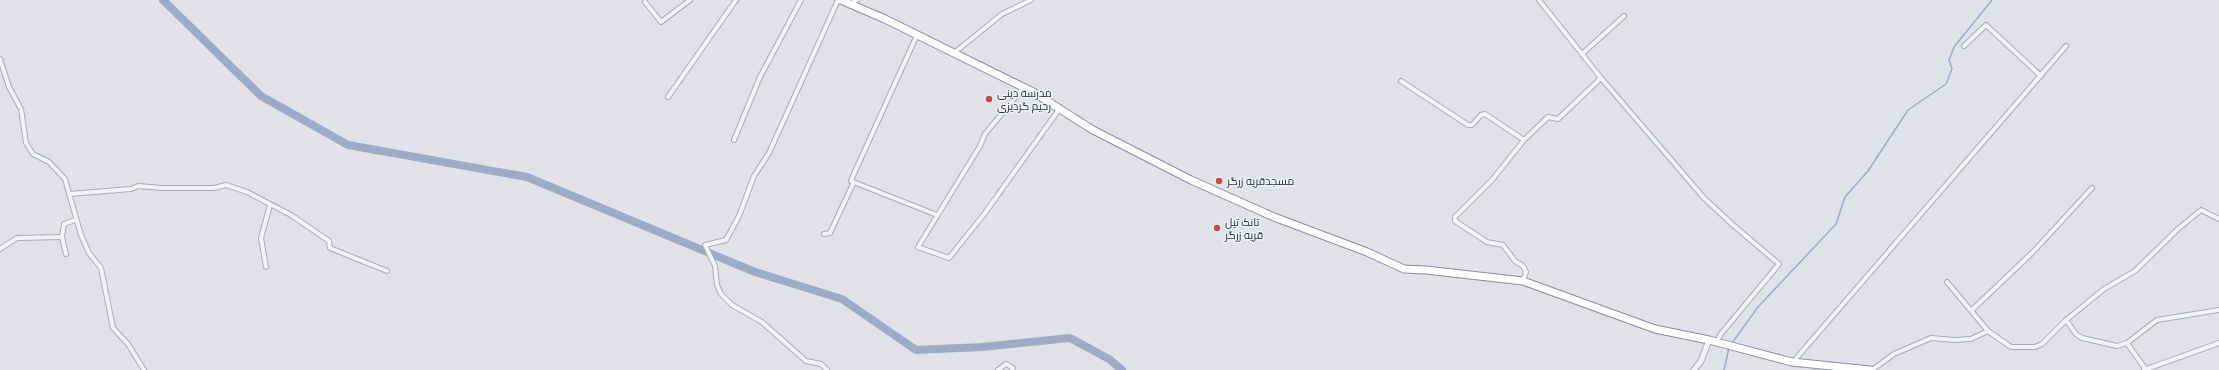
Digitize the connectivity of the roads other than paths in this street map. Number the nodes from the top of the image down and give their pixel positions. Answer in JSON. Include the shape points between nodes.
{"nodes":[{"id":1,"x":690,"y":0,"type":"edge"},
{"id":2,"x":736,"y":0,"type":"edge"},
{"id":3,"x":801,"y":0,"type":"edge"},
{"id":4,"x":839,"y":0,"type":"edge"},
{"id":5,"x":857,"y":0,"type":"edge"},
{"id":6,"x":1031,"y":0,"type":"edge"},
{"id":7,"x":1539,"y":0,"type":"edge"},
{"id":8,"x":645,"y":2,"type":"dead end"},
{"id":9,"x":849,"y":4,"type":"junction"},
{"id":10,"x":1624,"y":16,"type":"dead end"},
{"id":11,"x":917,"y":35,"type":"junction"},
{"id":12,"x":1964,"y":46,"type":"dead end"},
{"id":13,"x":2066,"y":46,"type":"dead end"},
{"id":14,"x":954,"y":53,"type":"junction"},
{"id":15,"x":1582,"y":54,"type":"junction"},
{"id":16,"x":0,"y":59,"type":"edge"},
{"id":17,"x":2041,"y":76,"type":"junction"},
{"id":18,"x":1601,"y":78,"type":"junction"},
{"id":19,"x":1401,"y":81,"type":"dead end"},
{"id":20,"x":1024,"y":88,"type":"junction"},
{"id":21,"x":668,"y":97,"type":"dead end"},
{"id":22,"x":1060,"y":108,"type":"junction"},
{"id":23,"x":734,"y":140,"type":"dead end"},
{"id":24,"x":1524,"y":140,"type":"junction"},
{"id":25,"x":851,"y":181,"type":"junction"},
{"id":26,"x":2092,"y":188,"type":"dead end"},
{"id":27,"x":69,"y":194,"type":"junction"},
{"id":28,"x":270,"y":205,"type":"junction"},
{"id":29,"x":937,"y":215,"type":"junction"},
{"id":30,"x":2219,"y":219,"type":"edge"},
{"id":31,"x":75,"y":220,"type":"junction"},
{"id":32,"x":824,"y":234,"type":"dead end"},
{"id":33,"x":62,"y":237,"type":"junction"},
{"id":34,"x":0,"y":249,"type":"edge"},
{"id":35,"x":66,"y":254,"type":"dead end"},
{"id":36,"x":266,"y":266,"type":"dead end"},
{"id":37,"x":387,"y":271,"type":"dead end"},
{"id":38,"x":1523,"y":281,"type":"junction"},
{"id":39,"x":1947,"y":282,"type":"dead end"},
{"id":40,"x":1972,"y":310,"type":"junction"},
{"id":41,"x":2219,"y":310,"type":"edge"},
{"id":42,"x":2066,"y":320,"type":"junction"},
{"id":43,"x":1988,"y":331,"type":"junction"},
{"id":44,"x":1709,"y":340,"type":"junction"},
{"id":45,"x":1717,"y":342,"type":"junction"},
{"id":46,"x":2127,"y":343,"type":"junction"},
{"id":47,"x":2219,"y":343,"type":"edge"},
{"id":48,"x":1792,"y":362,"type":"junction"},
{"id":49,"x":144,"y":370,"type":"edge"},
{"id":50,"x":827,"y":370,"type":"edge"},
{"id":51,"x":998,"y":370,"type":"edge"},
{"id":52,"x":1012,"y":370,"type":"edge"},
{"id":53,"x":1694,"y":370,"type":"edge"},
{"id":54,"x":1871,"y":370,"type":"edge"},
{"id":55,"x":2145,"y":370,"type":"edge"}],
"edges":[{"from":1,"to":8,"type":"street","via":[[660,22]]},
{"from":2,"to":21,"type":"street"},
{"from":3,"to":23,"type":"street","via":[[760,77]]},
{"from":4,"to":9,"type":"highway"},
{"from":4,"to":50,"type":"street","via":[[726,240],[705,245],[715,266],[719,289],[732,305],[762,322],[806,361],[821,364]]},
{"from":5,"to":9,"type":"street"},
{"from":6,"to":14,"type":"street","via":[[1002,14]]},
{"from":7,"to":15,"type":"street"},
{"from":9,"to":11,"type":"highway"},
{"from":10,"to":15,"type":"street"},
{"from":11,"to":14,"type":"highway"},
{"from":11,"to":25,"type":"street"},
{"from":12,"to":17,"type":"street","via":[[1986,25]]},
{"from":13,"to":17,"type":"street"},
{"from":14,"to":20,"type":"highway"},
{"from":15,"to":18,"type":"street"},
{"from":16,"to":27,"type":"street","via":[[9,87],[21,109],[26,144],[33,154],[56,168],[65,179]]},
{"from":17,"to":48,"type":"street"},
{"from":18,"to":24,"type":"street","via":[[1558,119],[1548,117]]},
{"from":18,"to":45,"type":"street","via":[[1704,198],[1780,264],[1720,335]]},
{"from":19,"to":24,"type":"street","via":[[1468,125],[1472,125],[1485,114]]},
{"from":20,"to":22,"type":"highway"},
{"from":20,"to":29,"type":"street","via":[[985,134]]},
{"from":22,"to":29,"type":"street","via":[[985,213],[949,258],[918,247]]},
{"from":22,"to":38,"type":"highway","via":[[1093,130],[1191,180],[1274,217],[1367,252],[1404,269]]},
{"from":24,"to":38,"type":"street","via":[[1492,180],[1454,219],[1486,242],[1495,242],[1506,248],[1512,257],[1524,266],[1526,272]]},
{"from":25,"to":29,"type":"street"},
{"from":25,"to":32,"type":"street","via":[[853,184],[830,233]]},
{"from":26,"to":40,"type":"street","via":[[2034,252]]},
{"from":27,"to":28,"type":"street","via":[[131,189],[138,186],[214,188],[226,185],[248,192]]},
{"from":27,"to":31,"type":"street"},
{"from":28,"to":36,"type":"street","via":[[261,238]]},
{"from":28,"to":37,"type":"street","via":[[291,215],[329,241],[330,248]]},
{"from":30,"to":42,"type":"street","via":[[2201,210],[2135,271],[2104,289]]},
{"from":31,"to":33,"type":"street","via":[[64,224]]},
{"from":31,"to":49,"type":"street","via":[[89,253],[101,268],[113,328],[128,344]]},
{"from":33,"to":34,"type":"street","via":[[17,238]]},
{"from":33,"to":35,"type":"street"},
{"from":38,"to":44,"type":"highway","via":[[1655,329]]},
{"from":39,"to":40,"type":"street"},
{"from":40,"to":43,"type":"street"},
{"from":41,"to":46,"type":"street","via":[[2157,320]]},
{"from":42,"to":43,"type":"street","via":[[2036,347],[2011,347]]},
{"from":42,"to":46,"type":"street","via":[[2082,338],[2117,346]]},
{"from":43,"to":54,"type":"street","via":[[1971,338],[1955,340],[1931,338],[1894,354]]},
{"from":44,"to":45,"type":"highway"},
{"from":44,"to":53,"type":"street","via":[[1701,361]]},
{"from":45,"to":48,"type":"highway"},
{"from":46,"to":55,"type":"street"},
{"from":47,"to":55,"type":"street"},
{"from":48,"to":54,"type":"highway"},
{"from":51,"to":52,"type":"street","via":[[1006,364],[1013,368]]}]}
